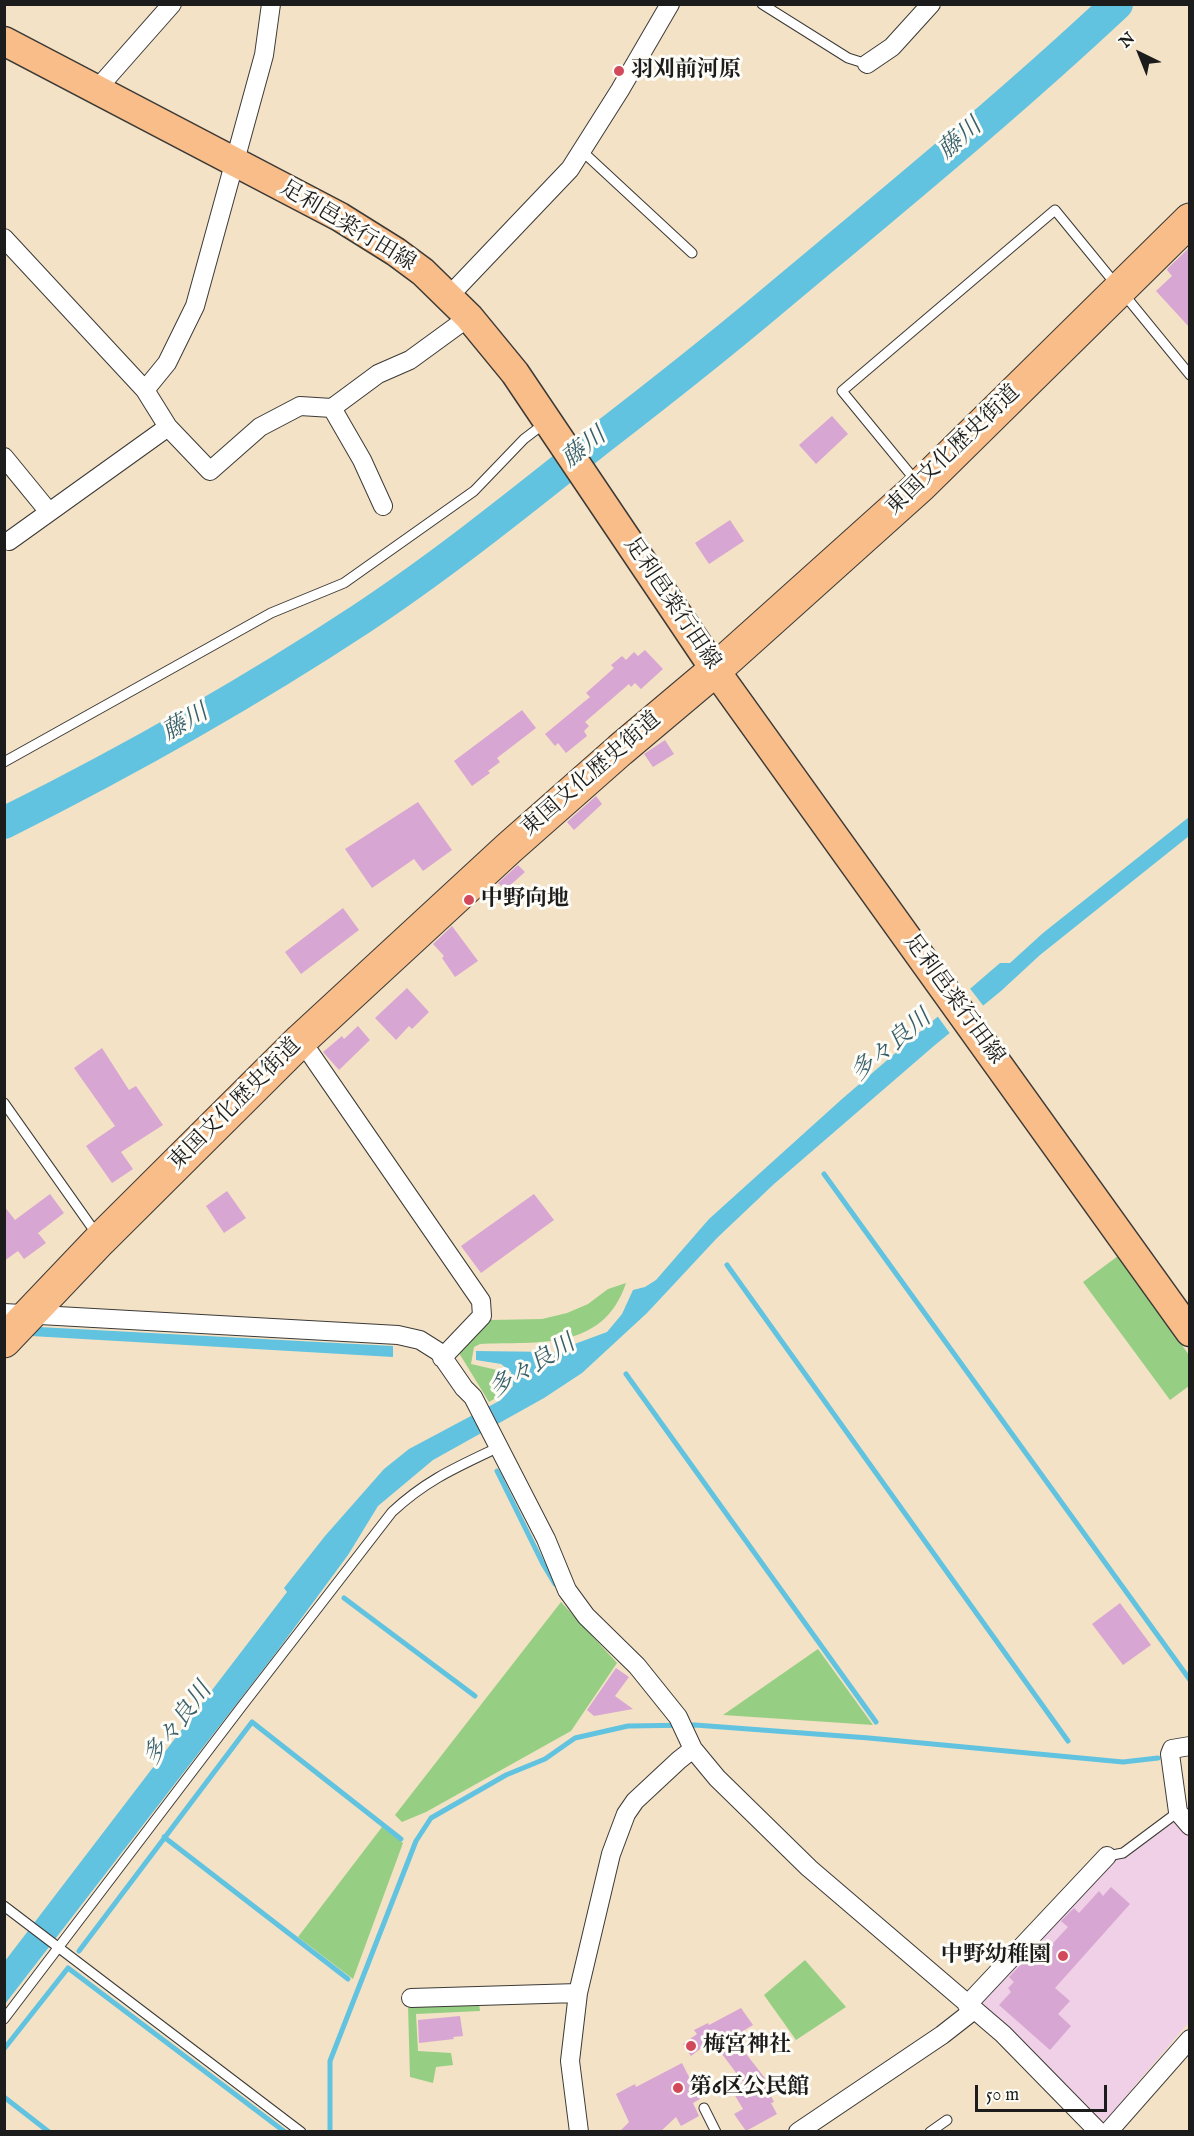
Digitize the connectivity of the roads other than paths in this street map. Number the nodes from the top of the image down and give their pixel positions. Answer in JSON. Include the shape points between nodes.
{"nodes":[{"id":1,"x":172,"y":4,"type":"edge"},
{"id":2,"x":271,"y":4,"type":"edge"},
{"id":3,"x":670,"y":4,"type":"edge"},
{"id":4,"x":762,"y":4,"type":"edge"},
{"id":5,"x":931,"y":4,"type":"edge"},
{"id":6,"x":4,"y":41,"type":"edge"},
{"id":7,"x":867,"y":64,"type":"joint"},
{"id":8,"x":97,"y":89,"type":"junction"},
{"id":9,"x":582,"y":151,"type":"junction"},
{"id":10,"x":235,"y":163,"type":"junction"},
{"id":11,"x":1190,"y":220,"type":"edge"},
{"id":12,"x":4,"y":238,"type":"edge"},
{"id":13,"x":692,"y":252,"type":"dead end"},
{"id":14,"x":1120,"y":289,"type":"junction"},
{"id":15,"x":449,"y":296,"type":"junction"},
{"id":16,"x":469,"y":317,"type":"junction"},
{"id":17,"x":1190,"y":375,"type":"edge"},
{"id":18,"x":145,"y":390,"type":"junction"},
{"id":19,"x":332,"y":408,"type":"junction"},
{"id":20,"x":549,"y":424,"type":"junction"},
{"id":21,"x":168,"y":426,"type":"junction"},
{"id":22,"x":4,"y":457,"type":"edge"},
{"id":23,"x":920,"y":486,"type":"junction"},
{"id":24,"x":383,"y":507,"type":"dead end"},
{"id":25,"x":49,"y":512,"type":"junction"},
{"id":26,"x":9,"y":541,"type":"dead end"},
{"id":27,"x":716,"y":670,"type":"junction"},
{"id":28,"x":4,"y":762,"type":"edge"},
{"id":29,"x":302,"y":1040,"type":"junction"},
{"id":30,"x":4,"y":1103,"type":"edge"},
{"id":31,"x":100,"y":1240,"type":"junction"},
{"id":32,"x":17,"y":1313,"type":"edge"},
{"id":33,"x":1190,"y":1332,"type":"edge"},
{"id":34,"x":4,"y":1341,"type":"edge"},
{"id":35,"x":442,"y":1358,"type":"junction"},
{"id":36,"x":497,"y":1444,"type":"junction"},
{"id":37,"x":1190,"y":1746,"type":"edge"},
{"id":38,"x":693,"y":1749,"type":"junction"},
{"id":39,"x":1184,"y":1819,"type":"edge"},
{"id":40,"x":1107,"y":1856,"type":"joint"},
{"id":41,"x":4,"y":1906,"type":"edge"},
{"id":42,"x":57,"y":1946,"type":"junction"},
{"id":43,"x":578,"y":1993,"type":"junction"},
{"id":44,"x":411,"y":1998,"type":"dead end"},
{"id":45,"x":970,"y":2007,"type":"junction"},
{"id":46,"x":4,"y":2019,"type":"edge"},
{"id":47,"x":1190,"y":2039,"type":"edge"},
{"id":48,"x":704,"y":2108,"type":"dead end"},
{"id":49,"x":946,"y":2121,"type":"dead end"},
{"id":50,"x":804,"y":2130,"type":"edge"},
{"id":51,"x":301,"y":2132,"type":"edge"},
{"id":52,"x":579,"y":2132,"type":"edge"},
{"id":53,"x":716,"y":2132,"type":"edge"},
{"id":54,"x":930,"y":2132,"type":"edge"},
{"id":55,"x":1099,"y":2132,"type":"edge"},
{"id":56,"x":1108,"y":2132,"type":"edge"}],
"edges":[{"from":1,"to":8,"type":"street"},
{"from":2,"to":10,"type":"street","via":[[264,55]]},
{"from":3,"to":9,"type":"street"},
{"from":4,"to":7,"type":"lane","via":[[848,58]]},
{"from":5,"to":7,"type":"street","via":[[892,47]]},
{"from":6,"to":8,"type":"main road","name":"足利邑楽行田線"},
{"from":8,"to":10,"type":"main road","name":"足利邑楽行田線"},
{"from":9,"to":13,"type":"lane"},
{"from":9,"to":15,"type":"street","via":[[549,192]]},
{"from":10,"to":15,"type":"main road","name":"足利邑楽行田線","via":[[371,236]]},
{"from":10,"to":18,"type":"street","via":[[195,306],[167,363]]},
{"from":11,"to":14,"type":"highway","name":"東国文化歴史街道"},
{"from":12,"to":18,"type":"street"},
{"from":14,"to":17,"type":"lane"},
{"from":14,"to":23,"type":"highway","name":"東国文化歴史街道"},
{"from":14,"to":23,"type":"lane","via":[[1055,210],[842,391]]},
{"from":15,"to":16,"type":"main road","name":"足利邑楽行田線"},
{"from":16,"to":19,"type":"street","via":[[410,360],[378,374]]},
{"from":16,"to":20,"type":"main road","name":"足利邑楽行田線"},
{"from":18,"to":21,"type":"street"},
{"from":19,"to":21,"type":"street","via":[[300,406],[280,416],[260,427],[210,471]]},
{"from":19,"to":24,"type":"street"},
{"from":20,"to":27,"type":"main road","name":"足利邑楽行田線"},
{"from":20,"to":28,"type":"lane","via":[[525,439],[474,491],[344,583],[271,612]]},
{"from":21,"to":25,"type":"street"},
{"from":22,"to":25,"type":"street"},
{"from":23,"to":27,"type":"highway","name":"東国文化歴史街道"},
{"from":25,"to":26,"type":"street"},
{"from":27,"to":29,"type":"highway","name":"東国文化歴史街道","via":[[509,848]]},
{"from":27,"to":33,"type":"main road","name":"足利邑楽行田線"},
{"from":29,"to":31,"type":"highway","name":"東国文化歴史街道"},
{"from":29,"to":35,"type":"street","via":[[481,1301],[482,1316]]},
{"from":30,"to":31,"type":"lane"},
{"from":31,"to":32,"type":"highway","name":"東国文化歴史街道"},
{"from":32,"to":34,"type":"highway","name":"東国文化歴史街道"},
{"from":32,"to":35,"type":"street","via":[[398,1335],[420,1340]]},
{"from":35,"to":36,"type":"street","via":[[473,1396]]},
{"from":36,"to":38,"type":"street","via":[[546,1539],[567,1590],[678,1717]]},
{"from":36,"to":42,"type":"lane","via":[[431,1480],[392,1512]]},
{"from":37,"to":39,"type":"street","via":[[1172,1749],[1170,1754]]},
{"from":38,"to":43,"type":"street","via":[[635,1801],[626,1814],[611,1854]]},
{"from":38,"to":45,"type":"street","via":[[717,1778],[809,1868]]},
{"from":39,"to":40,"type":"lane","via":[[1123,1853]]},
{"from":40,"to":45,"type":"street"},
{"from":41,"to":42,"type":"lane"},
{"from":42,"to":46,"type":"lane"},
{"from":42,"to":51,"type":"lane"},
{"from":43,"to":44,"type":"street"},
{"from":43,"to":52,"type":"street","via":[[570,2061]]},
{"from":45,"to":50,"type":"street","via":[[942,2035]]},
{"from":45,"to":55,"type":"street","via":[[1003,2034]]},
{"from":47,"to":56,"type":"street"},
{"from":48,"to":53,"type":"lane"},
{"from":49,"to":54,"type":"lane"}]}
